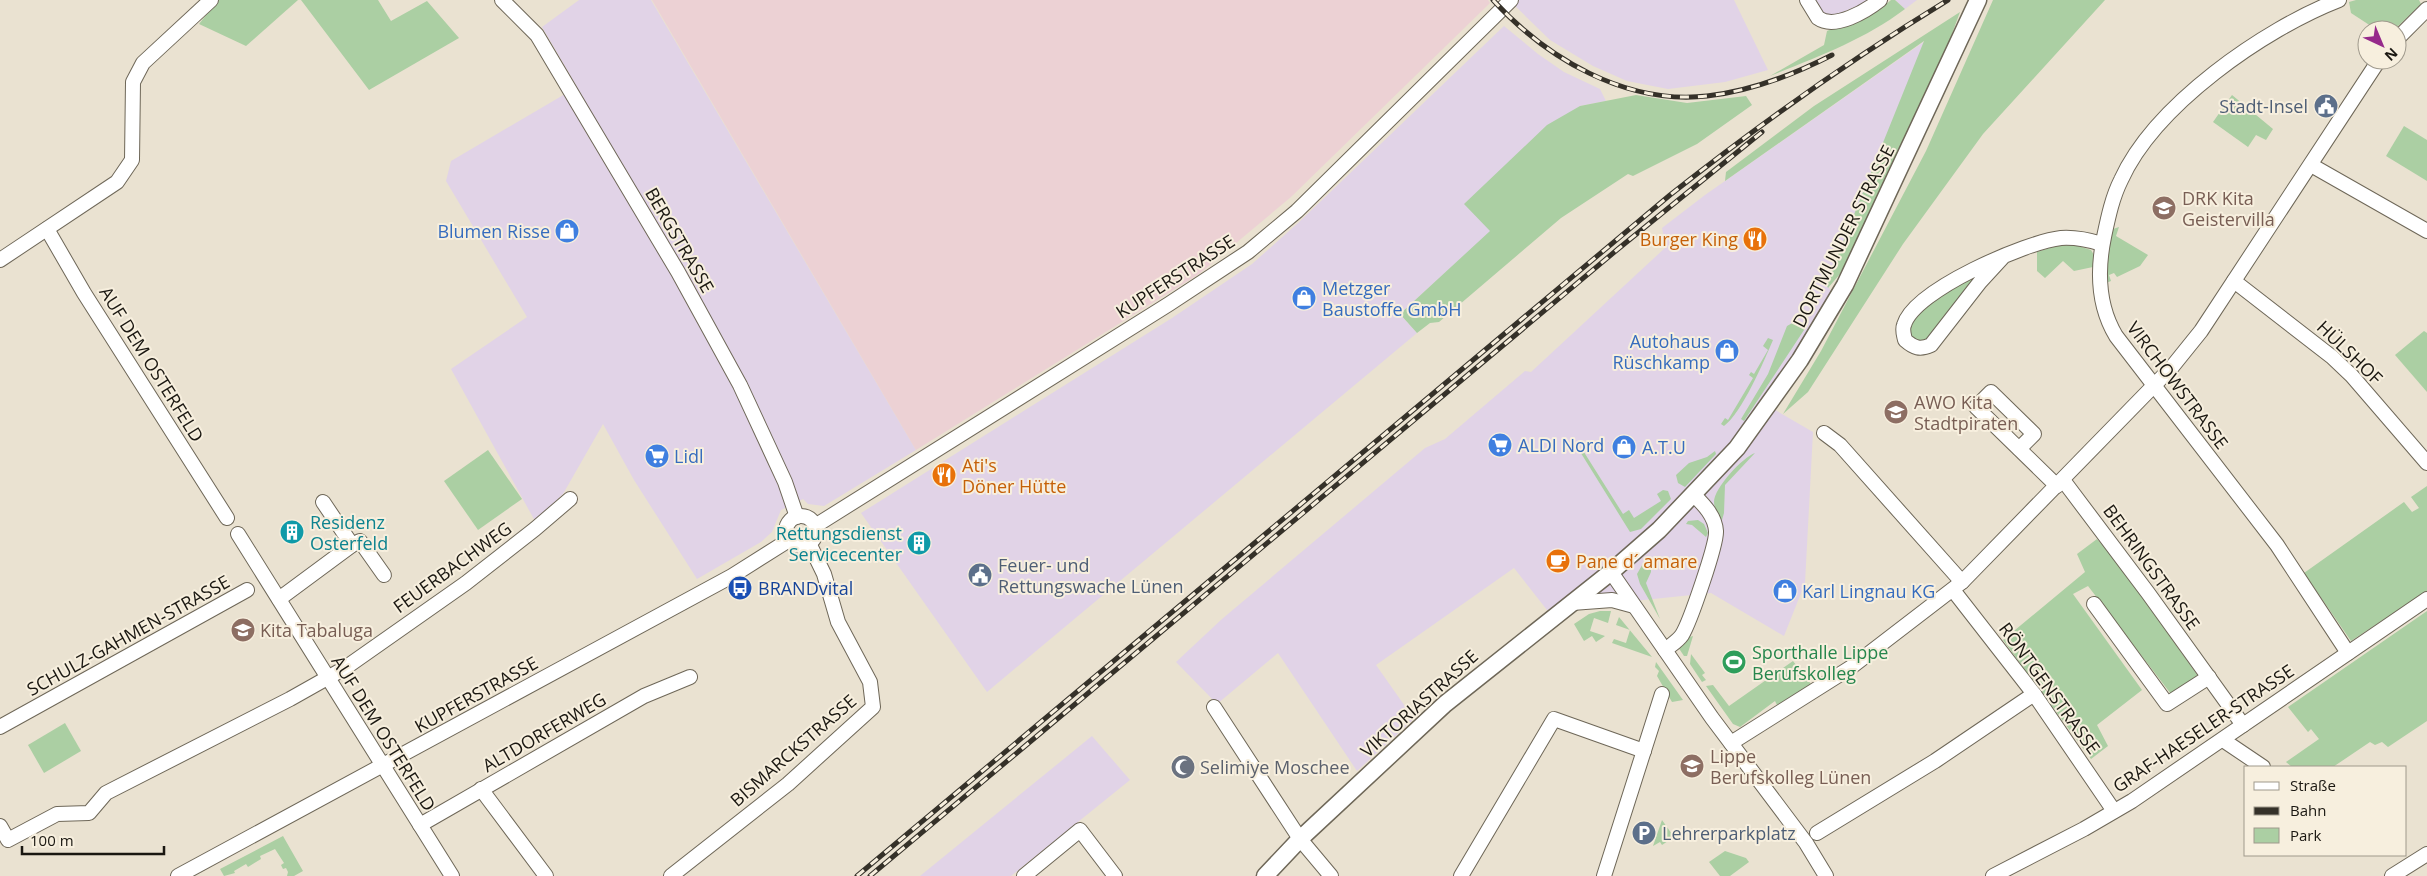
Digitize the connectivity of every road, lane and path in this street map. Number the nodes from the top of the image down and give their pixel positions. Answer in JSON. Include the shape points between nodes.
{"nodes":[{"id":1,"x":211,"y":0,"type":"edge"},
{"id":2,"x":502,"y":0,"type":"edge"},
{"id":3,"x":1511,"y":0,"type":"edge"},
{"id":4,"x":1806,"y":0,"type":"edge"},
{"id":5,"x":1880,"y":0,"type":"edge"},
{"id":6,"x":2339,"y":0,"type":"edge"},
{"id":7,"x":1976,"y":4,"type":"edge"},
{"id":8,"x":2427,"y":10,"type":"edge"},
{"id":9,"x":2407,"y":29,"type":"edge"},
{"id":10,"x":2373,"y":70,"type":"edge"},
{"id":11,"x":2311,"y":165,"type":"junction"},
{"id":12,"x":47,"y":229,"type":"junction"},
{"id":13,"x":2427,"y":231,"type":"edge"},
{"id":14,"x":2102,"y":244,"type":"junction"},
{"id":15,"x":2003,"y":257,"type":"junction"},
{"id":16,"x":0,"y":260,"type":"edge"},
{"id":17,"x":2234,"y":281,"type":"junction"},
{"id":18,"x":2154,"y":386,"type":"junction"},
{"id":19,"x":1824,"y":433,"type":"dead end"},
{"id":20,"x":2019,"y":448,"type":"dead end"},
{"id":21,"x":2427,"y":463,"type":"edge"},
{"id":22,"x":2060,"y":483,"type":"junction"},
{"id":23,"x":1694,"y":495,"type":"junction"},
{"id":24,"x":570,"y":499,"type":"dead end"},
{"id":25,"x":323,"y":502,"type":"dead end"},
{"id":26,"x":798,"y":517,"type":"junction"},
{"id":27,"x":228,"y":518,"type":"dead end"},
{"id":28,"x":815,"y":526,"type":"junction"},
{"id":29,"x":238,"y":534,"type":"dead end"},
{"id":30,"x":789,"y":540,"type":"junction"},
{"id":31,"x":809,"y":544,"type":"junction"},
{"id":32,"x":352,"y":545,"type":"junction"},
{"id":33,"x":1611,"y":572,"type":"junction"},
{"id":34,"x":384,"y":575,"type":"dead end"},
{"id":35,"x":1957,"y":586,"type":"junction"},
{"id":36,"x":247,"y":590,"type":"dead end"},
{"id":37,"x":279,"y":599,"type":"junction"},
{"id":38,"x":2427,"y":599,"type":"edge"},
{"id":39,"x":1572,"y":603,"type":"junction"},
{"id":40,"x":2094,"y":604,"type":"dead end"},
{"id":41,"x":1634,"y":606,"type":"junction"},
{"id":42,"x":1665,"y":650,"type":"junction"},
{"id":43,"x":2348,"y":653,"type":"junction"},
{"id":44,"x":690,"y":677,"type":"dead end"},
{"id":45,"x":2208,"y":677,"type":"junction"},
{"id":46,"x":327,"y":678,"type":"junction"},
{"id":47,"x":1662,"y":694,"type":"dead end"},
{"id":48,"x":2034,"y":694,"type":"junction"},
{"id":49,"x":1214,"y":707,"type":"dead end"},
{"id":50,"x":2243,"y":725,"type":"junction"},
{"id":51,"x":0,"y":727,"type":"edge"},
{"id":52,"x":2223,"y":740,"type":"junction"},
{"id":53,"x":1731,"y":743,"type":"junction"},
{"id":54,"x":1644,"y":751,"type":"junction"},
{"id":55,"x":383,"y":765,"type":"junction"},
{"id":56,"x":2262,"y":766,"type":"edge"},
{"id":57,"x":481,"y":789,"type":"junction"},
{"id":58,"x":2114,"y":811,"type":"junction"},
{"id":59,"x":420,"y":825,"type":"junction"},
{"id":60,"x":0,"y":826,"type":"edge"},
{"id":61,"x":1817,"y":833,"type":"dead end"},
{"id":62,"x":1300,"y":840,"type":"junction"},
{"id":63,"x":4,"y":842,"type":"edge"},
{"id":64,"x":2427,"y":854,"type":"edge"},
{"id":65,"x":2400,"y":874,"type":"edge"},
{"id":66,"x":178,"y":876,"type":"edge"},
{"id":67,"x":452,"y":876,"type":"edge"},
{"id":68,"x":546,"y":876,"type":"edge"},
{"id":69,"x":671,"y":876,"type":"edge"},
{"id":70,"x":1024,"y":876,"type":"edge"},
{"id":71,"x":1115,"y":876,"type":"edge"},
{"id":72,"x":1265,"y":876,"type":"edge"},
{"id":73,"x":1331,"y":876,"type":"edge"},
{"id":74,"x":1461,"y":876,"type":"edge"},
{"id":75,"x":1604,"y":876,"type":"edge"},
{"id":76,"x":1826,"y":876,"type":"edge"},
{"id":77,"x":1994,"y":876,"type":"edge"}],
"edges":[{"from":1,"to":12,"type":"street","via":[[143,62],[133,82],[132,160],[117,182]]},
{"from":2,"to":26,"type":"street","name":"BERGSTRASSE","via":[[537,35],[678,272],[740,386]]},
{"from":3,"to":28,"type":"street","name":"KUPFERSTRASSE","via":[[1297,211],[1248,252]]},
{"from":4,"to":5,"type":"street","via":[[1818,18],[1832,22],[1859,13]]},
{"from":6,"to":14,"type":"street","name":"VIRCHOWSTRASSE","via":[[2281,27],[2249,47],[2174,110],[2146,140],[2121,179],[2109,210]]},
{"from":7,"to":23,"type":"main road","name":"DORTMUNDER STRASSE","via":[[1863,248],[1823,324],[1759,419]]},
{"from":8,"to":9,"type":"street"},
{"from":10,"to":11,"type":"street"},
{"from":11,"to":13,"type":"street"},
{"from":11,"to":17,"type":"street"},
{"from":12,"to":16,"type":"street"},
{"from":12,"to":27,"type":"street","name":"AUF DEM OSTERFELD","via":[[84,293]]},
{"from":14,"to":15,"type":"street","via":[[2060,238]]},
{"from":14,"to":18,"type":"street","name":"VIRCHOWSTRASSE","via":[[2100,283],[2105,312],[2116,336]]},
{"from":15,"to":15,"type":"street","via":[[1971,270],[1924,301],[1909,315],[1904,325],[1905,340],[1916,348],[1931,345]]},
{"from":17,"to":18,"type":"street","via":[[2186,353]]},
{"from":17,"to":21,"type":"street","name":"HÜLSHOF","via":[[2332,357]]},
{"from":18,"to":22,"type":"street"},
{"from":18,"to":43,"type":"street","name":"VIRCHOWSTRASSE","via":[[2277,545]]},
{"from":19,"to":35,"type":"street","name":"RÖNTGENSTRASSE","via":[[1840,445]]},
{"from":20,"to":22,"type":"street","name":"BEHRINGSTRASSE"},
{"from":22,"to":35,"type":"street"},
{"from":22,"to":45,"type":"street","name":"BEHRINGSTRASSE","via":[[2082,502]]},
{"from":23,"to":33,"type":"main road","name":"DORTMUNDER STRASSE"},
{"from":23,"to":42,"type":"street","via":[[1714,522],[1716,533],[1702,584],[1684,631]]},
{"from":24,"to":46,"type":"street","name":"FEUERBACHWEG","via":[[466,583]]},
{"from":25,"to":32,"type":"street"},
{"from":26,"to":28,"type":"street","via":[[810,520]]},
{"from":26,"to":30,"type":"street","via":[[787,526]]},
{"from":28,"to":31,"type":"street","via":[[815,536]]},
{"from":29,"to":37,"type":"street","name":"AUF DEM OSTERFELD"},
{"from":30,"to":31,"type":"street","via":[[798,546]]},
{"from":30,"to":55,"type":"street","name":"KUPFERSTRASSE","via":[[732,576]]},
{"from":31,"to":69,"type":"street","name":"BISMARCKSTRASSE","via":[[824,574],[838,622],[870,682],[872,707],[788,784]]},
{"from":32,"to":34,"type":"street","via":[[360,541]]},
{"from":32,"to":37,"type":"street"},
{"from":33,"to":39,"type":"main road","name":"VIKTORIASTRASSE"},
{"from":33,"to":41,"type":"street"},
{"from":35,"to":48,"type":"street","name":"RÖNTGENSTRASSE"},
{"from":35,"to":53,"type":"street","via":[[1850,668]]},
{"from":36,"to":51,"type":"street","name":"SCHULZ-GAHMEN-STRASSE"},
{"from":37,"to":46,"type":"street","name":"AUF DEM OSTERFELD"},
{"from":38,"to":43,"type":"street","name":"GRAF-HAESELER-STRASSE"},
{"from":39,"to":41,"type":"street","via":[[1612,600]]},
{"from":39,"to":62,"type":"main road","name":"VIKTORIASTRASSE","via":[[1445,704]]},
{"from":40,"to":45,"type":"street","via":[[2167,704]]},
{"from":41,"to":42,"type":"street"},
{"from":42,"to":53,"type":"street"},
{"from":43,"to":50,"type":"street","name":"GRAF-HAESELER-STRASSE"},
{"from":44,"to":57,"type":"street","name":"ALTDORFERWEG","via":[[644,696]]},
{"from":45,"to":50,"type":"street","name":"BEHRINGSTRASSE"},
{"from":46,"to":55,"type":"street","name":"AUF DEM OSTERFELD"},
{"from":46,"to":63,"type":"street","via":[[106,793],[89,813],[57,814]]},
{"from":47,"to":54,"type":"street"},
{"from":48,"to":58,"type":"street","name":"RÖNTGENSTRASSE"},
{"from":48,"to":61,"type":"street","via":[[1935,762]]},
{"from":49,"to":62,"type":"street"},
{"from":50,"to":52,"type":"street","name":"GRAF-HAESELER-STRASSE"},
{"from":52,"to":56,"type":"street"},
{"from":52,"to":58,"type":"street","name":"GRAF-HAESELER-STRASSE"},
{"from":53,"to":76,"type":"street","via":[[1806,843]]},
{"from":54,"to":74,"type":"street","via":[[1554,719]]},
{"from":54,"to":75,"type":"street"},
{"from":55,"to":59,"type":"street","name":"AUF DEM OSTERFELD"},
{"from":55,"to":66,"type":"street","name":"KUPFERSTRASSE"},
{"from":57,"to":59,"type":"street","name":"ALTDORFERWEG"},
{"from":57,"to":68,"type":"street"},
{"from":58,"to":77,"type":"street","name":"GRAF-HAESELER-STRASSE"},
{"from":59,"to":67,"type":"street","name":"AUF DEM OSTERFELD"},
{"from":60,"to":63,"type":"street"},
{"from":62,"to":72,"type":"main road","name":"VIKTORIASTRASSE"},
{"from":62,"to":73,"type":"street"},
{"from":64,"to":65,"type":"street"},
{"from":70,"to":71,"type":"street","via":[[1080,830]]}]}
